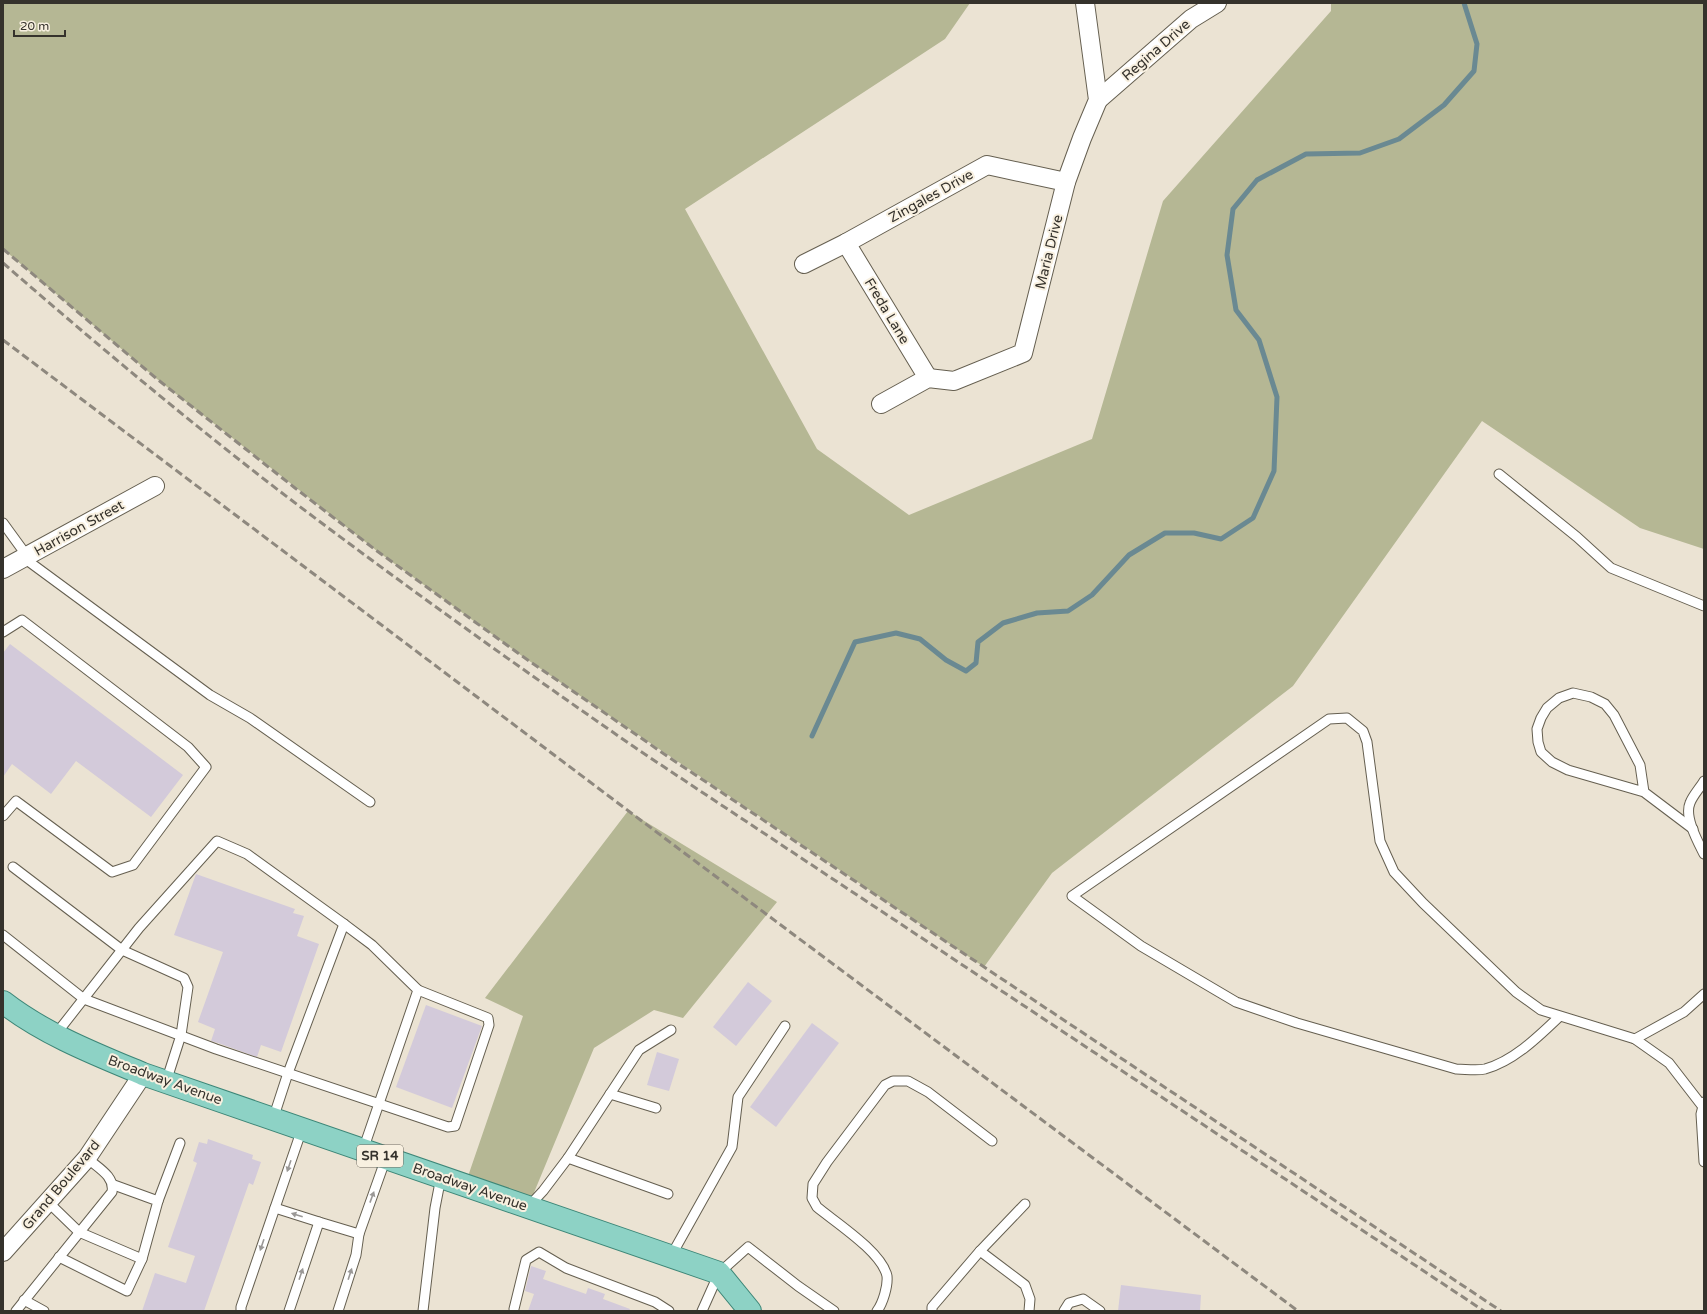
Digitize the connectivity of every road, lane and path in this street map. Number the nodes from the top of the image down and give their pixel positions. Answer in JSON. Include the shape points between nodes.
{"nodes":[{"id":1,"x":1085,"y":3,"type":"edge"},
{"id":2,"x":1209,"y":5,"type":"edge"},
{"id":3,"x":1098,"y":100,"type":"junction"},
{"id":4,"x":1066,"y":182,"type":"junction"},
{"id":5,"x":846,"y":243,"type":"junction"},
{"id":6,"x":804,"y":264,"type":"dead end"},
{"id":7,"x":928,"y":378,"type":"junction"},
{"id":8,"x":881,"y":404,"type":"dead end"},
{"id":9,"x":1499,"y":474,"type":"dead end"},
{"id":10,"x":155,"y":486,"type":"dead end"},
{"id":11,"x":3,"y":523,"type":"edge"},
{"id":12,"x":26,"y":557,"type":"junction"},
{"id":13,"x":3,"y":569,"type":"edge"},
{"id":14,"x":1704,"y":606,"type":"edge"},
{"id":15,"x":3,"y":632,"type":"edge"},
{"id":16,"x":1704,"y":781,"type":"edge"},
{"id":17,"x":1644,"y":792,"type":"junction"},
{"id":18,"x":370,"y":802,"type":"dead end"},
{"id":19,"x":3,"y":816,"type":"edge"},
{"id":20,"x":1693,"y":829,"type":"junction"},
{"id":21,"x":1704,"y":854,"type":"edge"},
{"id":22,"x":13,"y":867,"type":"dead end"},
{"id":23,"x":344,"y":924,"type":"junction"},
{"id":24,"x":3,"y":935,"type":"edge"},
{"id":25,"x":122,"y":950,"type":"junction"},
{"id":26,"x":418,"y":990,"type":"junction"},
{"id":27,"x":1704,"y":994,"type":"edge"},
{"id":28,"x":84,"y":999,"type":"junction"},
{"id":29,"x":3,"y":1002,"type":"edge"},
{"id":30,"x":1560,"y":1016,"type":"junction"},
{"id":31,"x":785,"y":1026,"type":"dead end"},
{"id":32,"x":671,"y":1030,"type":"dead end"},
{"id":33,"x":56,"y":1034,"type":"junction"},
{"id":34,"x":181,"y":1035,"type":"junction"},
{"id":35,"x":1635,"y":1039,"type":"junction"},
{"id":36,"x":288,"y":1073,"type":"junction"},
{"id":37,"x":143,"y":1074,"type":"junction"},
{"id":38,"x":166,"y":1082,"type":"junction"},
{"id":39,"x":610,"y":1094,"type":"junction"},
{"id":40,"x":379,"y":1104,"type":"junction"},
{"id":41,"x":1703,"y":1104,"type":"edge"},
{"id":42,"x":656,"y":1108,"type":"dead end"},
{"id":43,"x":273,"y":1119,"type":"junction"},
{"id":44,"x":302,"y":1129,"type":"junction"},
{"id":45,"x":992,"y":1141,"type":"dead end"},
{"id":46,"x":180,"y":1143,"type":"dead end"},
{"id":47,"x":363,"y":1150,"type":"junction"},
{"id":48,"x":87,"y":1158,"type":"junction"},
{"id":49,"x":386,"y":1158,"type":"junction"},
{"id":50,"x":568,"y":1158,"type":"junction"},
{"id":51,"x":1704,"y":1162,"type":"edge"},
{"id":52,"x":441,"y":1177,"type":"junction"},
{"id":53,"x":114,"y":1185,"type":"junction"},
{"id":54,"x":668,"y":1194,"type":"dead end"},
{"id":55,"x":158,"y":1201,"type":"junction"},
{"id":56,"x":48,"y":1202,"type":"junction"},
{"id":57,"x":1025,"y":1204,"type":"dead end"},
{"id":58,"x":528,"y":1207,"type":"junction"},
{"id":59,"x":275,"y":1208,"type":"junction"},
{"id":60,"x":319,"y":1222,"type":"junction"},
{"id":61,"x":79,"y":1232,"type":"junction"},
{"id":62,"x":359,"y":1234,"type":"junction"},
{"id":63,"x":980,"y":1251,"type":"junction"},
{"id":64,"x":3,"y":1252,"type":"edge"},
{"id":65,"x":671,"y":1256,"type":"junction"},
{"id":66,"x":59,"y":1257,"type":"junction"},
{"id":67,"x":142,"y":1259,"type":"junction"},
{"id":68,"x":719,"y":1273,"type":"junction"},
{"id":69,"x":24,"y":1300,"type":"junction"},
{"id":70,"x":514,"y":1309,"type":"dead end"},
{"id":71,"x":16,"y":1311,"type":"edge"},
{"id":72,"x":44,"y":1311,"type":"edge"},
{"id":73,"x":241,"y":1311,"type":"edge"},
{"id":74,"x":289,"y":1311,"type":"edge"},
{"id":75,"x":338,"y":1311,"type":"edge"},
{"id":76,"x":423,"y":1311,"type":"edge"},
{"id":77,"x":668,"y":1311,"type":"edge"},
{"id":78,"x":702,"y":1311,"type":"edge"},
{"id":79,"x":750,"y":1311,"type":"edge"},
{"id":80,"x":834,"y":1311,"type":"edge"},
{"id":81,"x":877,"y":1311,"type":"edge"},
{"id":82,"x":932,"y":1311,"type":"edge"},
{"id":83,"x":1029,"y":1311,"type":"edge"},
{"id":84,"x":1064,"y":1311,"type":"edge"},
{"id":85,"x":1100,"y":1311,"type":"edge"}],
"edges":[{"from":1,"to":3,"type":"street"},
{"from":2,"to":3,"type":"street","name":"Regina Drive"},
{"from":3,"to":4,"type":"street","name":"Maria Drive"},
{"from":4,"to":5,"type":"street","name":"Zingales Drive","via":[[987,165]]},
{"from":4,"to":7,"type":"street","name":"Maria Drive","via":[[1023,353],[954,381]]},
{"from":5,"to":6,"type":"street","name":"Zingales Drive"},
{"from":5,"to":7,"type":"street","name":"Freda Lane"},
{"from":7,"to":8,"type":"street"},
{"from":9,"to":14,"type":"lane","via":[[1611,568]]},
{"from":10,"to":12,"type":"street","name":"Harrison Street"},
{"from":11,"to":12,"type":"lane"},
{"from":12,"to":13,"type":"street","name":"Harrison Street"},
{"from":12,"to":18,"type":"lane","via":[[210,695],[250,718]]},
{"from":15,"to":19,"type":"lane","via":[[22,620],[188,747],[206,767],[133,865],[112,872],[16,801]]},
{"from":16,"to":20,"type":"lane","via":[[1689,804]]},
{"from":17,"to":17,"type":"lane","via":[[1568,770],[1552,762],[1541,752],[1537,729],[1548,708],[1559,698],[1573,694],[1591,697],[1605,704],[1614,715],[1640,765]]},
{"from":17,"to":20,"type":"lane"},
{"from":20,"to":21,"type":"lane"},
{"from":22,"to":25,"type":"lane"},
{"from":23,"to":25,"type":"lane","via":[[247,854],[217,841]]},
{"from":23,"to":26,"type":"lane","via":[[372,945]]},
{"from":23,"to":36,"type":"lane"},
{"from":24,"to":28,"type":"lane"},
{"from":25,"to":28,"type":"lane"},
{"from":25,"to":34,"type":"lane","via":[[184,978],[188,987]]},
{"from":26,"to":40,"type":"lane"},
{"from":26,"to":40,"type":"lane","via":[[488,1018],[490,1025],[455,1126],[448,1127]]},
{"from":27,"to":35,"type":"lane","via":[[1684,1012]]},
{"from":28,"to":33,"type":"lane"},
{"from":28,"to":34,"type":"lane"},
{"from":29,"to":33,"type":"main road","name":"Broadway Avenue","number":"SR 14","via":[[16,1013]]},
{"from":30,"to":30,"type":"lane","via":[[1508,1060],[1483,1070],[1456,1069],[1298,1023],[1236,1002],[1141,946],[1072,896],[1329,719],[1347,718],[1363,731],[1367,742],[1380,841],[1394,872],[1516,992],[1541,1010]]},
{"from":30,"to":35,"type":"lane"},
{"from":31,"to":65,"type":"lane","via":[[738,1097],[732,1146]]},
{"from":32,"to":39,"type":"lane","via":[[639,1050]]},
{"from":33,"to":37,"type":"main road","name":"Broadway Avenue","number":"SR 14","via":[[81,1048]]},
{"from":34,"to":36,"type":"lane"},
{"from":34,"to":38,"type":"lane"},
{"from":35,"to":41,"type":"lane","via":[[1668,1063]]},
{"from":36,"to":40,"type":"lane"},
{"from":36,"to":43,"type":"lane"},
{"from":37,"to":38,"type":"main road","name":"Broadway Avenue","number":"SR 14"},
{"from":37,"to":48,"type":"street","name":"Grand Boulevard"},
{"from":38,"to":43,"type":"main road","name":"Broadway Avenue","number":"SR 14"},
{"from":39,"to":42,"type":"lane"},
{"from":39,"to":50,"type":"lane"},
{"from":40,"to":47,"type":"lane"},
{"from":41,"to":51,"type":"lane","via":[[1701,1114]]},
{"from":43,"to":44,"type":"main road","name":"Broadway Avenue","number":"SR 14"},
{"from":44,"to":47,"type":"main road","name":"Broadway Avenue","number":"SR 14"},
{"from":44,"to":59,"type":"lane","one_way":true},
{"from":45,"to":81,"type":"lane","via":[[928,1092],[908,1081],[893,1081],[885,1085],[827,1162],[813,1184],[812,1198],[817,1207],[870,1249],[882,1266],[887,1275],[886,1285]]},
{"from":46,"to":55,"type":"lane"},
{"from":47,"to":49,"type":"main road","name":"Broadway Avenue","number":"SR 14"},
{"from":48,"to":53,"type":"lane","via":[[110,1177]]},
{"from":48,"to":56,"type":"street","name":"Grand Boulevard"},
{"from":49,"to":52,"type":"main road","name":"Broadway Avenue","number":"SR 14"},
{"from":62,"to":49,"type":"lane","one_way":true},
{"from":50,"to":54,"type":"lane"},
{"from":50,"to":58,"type":"lane"},
{"from":52,"to":58,"type":"main road","name":"Broadway Avenue","number":"SR 14"},
{"from":52,"to":76,"type":"lane"},
{"from":53,"to":55,"type":"lane"},
{"from":53,"to":61,"type":"lane","via":[[112,1192]]},
{"from":55,"to":67,"type":"lane"},
{"from":56,"to":61,"type":"lane"},
{"from":56,"to":64,"type":"street","name":"Grand Boulevard"},
{"from":57,"to":63,"type":"lane"},
{"from":58,"to":65,"type":"main road","name":"Broadway Avenue","number":"SR 14"},
{"from":60,"to":59,"type":"lane","one_way":true},
{"from":59,"to":73,"type":"lane","one_way":true,"via":[[240,1306]]},
{"from":60,"to":62,"type":"lane"},
{"from":74,"to":60,"type":"lane","one_way":true},
{"from":61,"to":66,"type":"lane"},
{"from":61,"to":67,"type":"lane"},
{"from":75,"to":62,"type":"lane","one_way":true,"via":[[356,1255]]},
{"from":63,"to":82,"type":"lane","via":[[932,1307]]},
{"from":63,"to":83,"type":"lane","via":[[1025,1285],[1030,1299]]},
{"from":65,"to":68,"type":"main road","name":"Broadway Avenue","number":"SR 14"},
{"from":66,"to":67,"type":"lane","via":[[127,1291]]},
{"from":66,"to":69,"type":"lane"},
{"from":68,"to":78,"type":"lane"},
{"from":68,"to":79,"type":"main road"},
{"from":68,"to":80,"type":"lane","via":[[748,1247]]},
{"from":69,"to":71,"type":"lane"},
{"from":69,"to":72,"type":"lane"},
{"from":70,"to":77,"type":"lane","via":[[526,1260],[539,1252],[566,1268],[655,1302]]},
{"from":84,"to":85,"type":"lane","via":[[1069,1303],[1082,1299]]}]}
